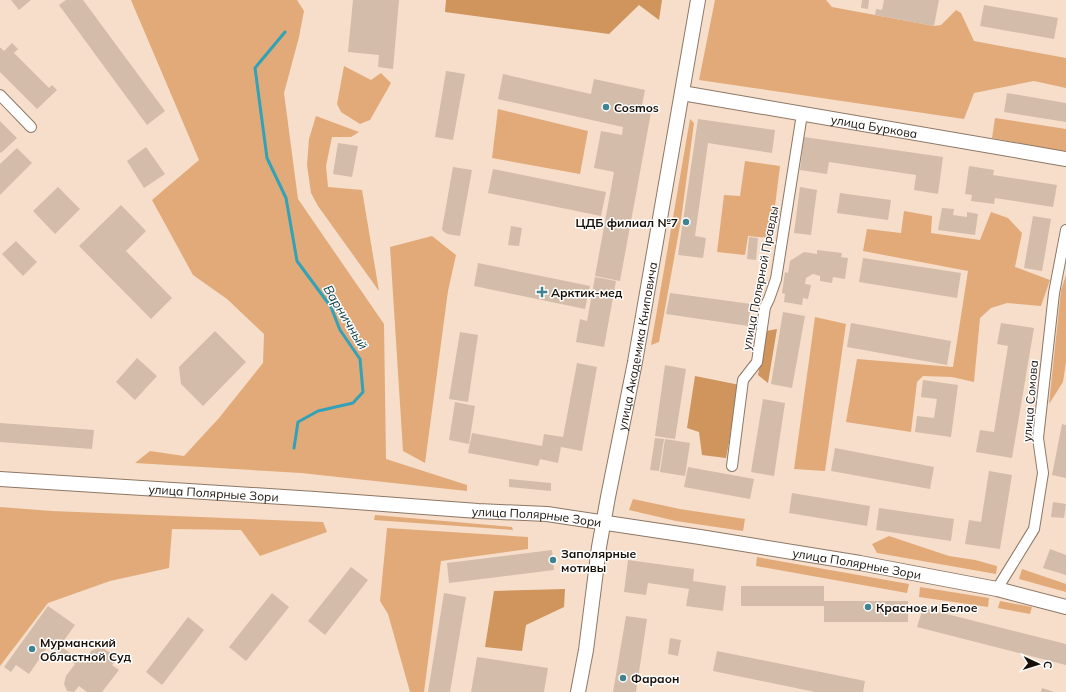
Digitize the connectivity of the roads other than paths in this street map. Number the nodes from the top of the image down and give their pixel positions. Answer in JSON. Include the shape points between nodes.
{"nodes":[{"id":1,"x":698,"y":0,"type":"edge"},
{"id":2,"x":682,"y":93,"type":"junction"},
{"id":3,"x":0,"y":95,"type":"edge"},
{"id":4,"x":802,"y":114,"type":"junction"},
{"id":5,"x":31,"y":127,"type":"dead end"},
{"id":6,"x":1066,"y":159,"type":"edge"},
{"id":7,"x":1066,"y":230,"type":"edge"},
{"id":8,"x":732,"y":466,"type":"dead end"},
{"id":9,"x":0,"y":479,"type":"edge"},
{"id":10,"x":604,"y":522,"type":"junction"},
{"id":11,"x":997,"y":589,"type":"junction"},
{"id":12,"x":1066,"y":607,"type":"edge"},
{"id":13,"x":578,"y":692,"type":"edge"}],
"edges":[{"from":1,"to":2,"type":"main road","name":"улица Академика Книповича"},
{"from":2,"to":4,"type":"main road","name":"улица Буркова"},
{"from":2,"to":10,"type":"main road","name":"улица Академика Книповича"},
{"from":3,"to":5,"type":"street"},
{"from":4,"to":6,"type":"main road","name":"улица Буркова"},
{"from":4,"to":8,"type":"street","name":"улица Полярной Правды","via":[[776,279],[765,307],[757,362],[743,380]]},
{"from":7,"to":11,"type":"street","name":"улица Сомова","via":[[1054,293],[1042,400],[1038,438],[1043,473],[1034,529]]},
{"from":9,"to":10,"type":"main road","name":"улица Полярные Зори","via":[[547,514]]},
{"from":10,"to":11,"type":"main road","name":"улица Полярные Зори","via":[[811,555]]},
{"from":10,"to":13,"type":"main road","name":"улица Академика Книповича"},
{"from":11,"to":12,"type":"main road","name":"улица Полярные Зори"}]}
